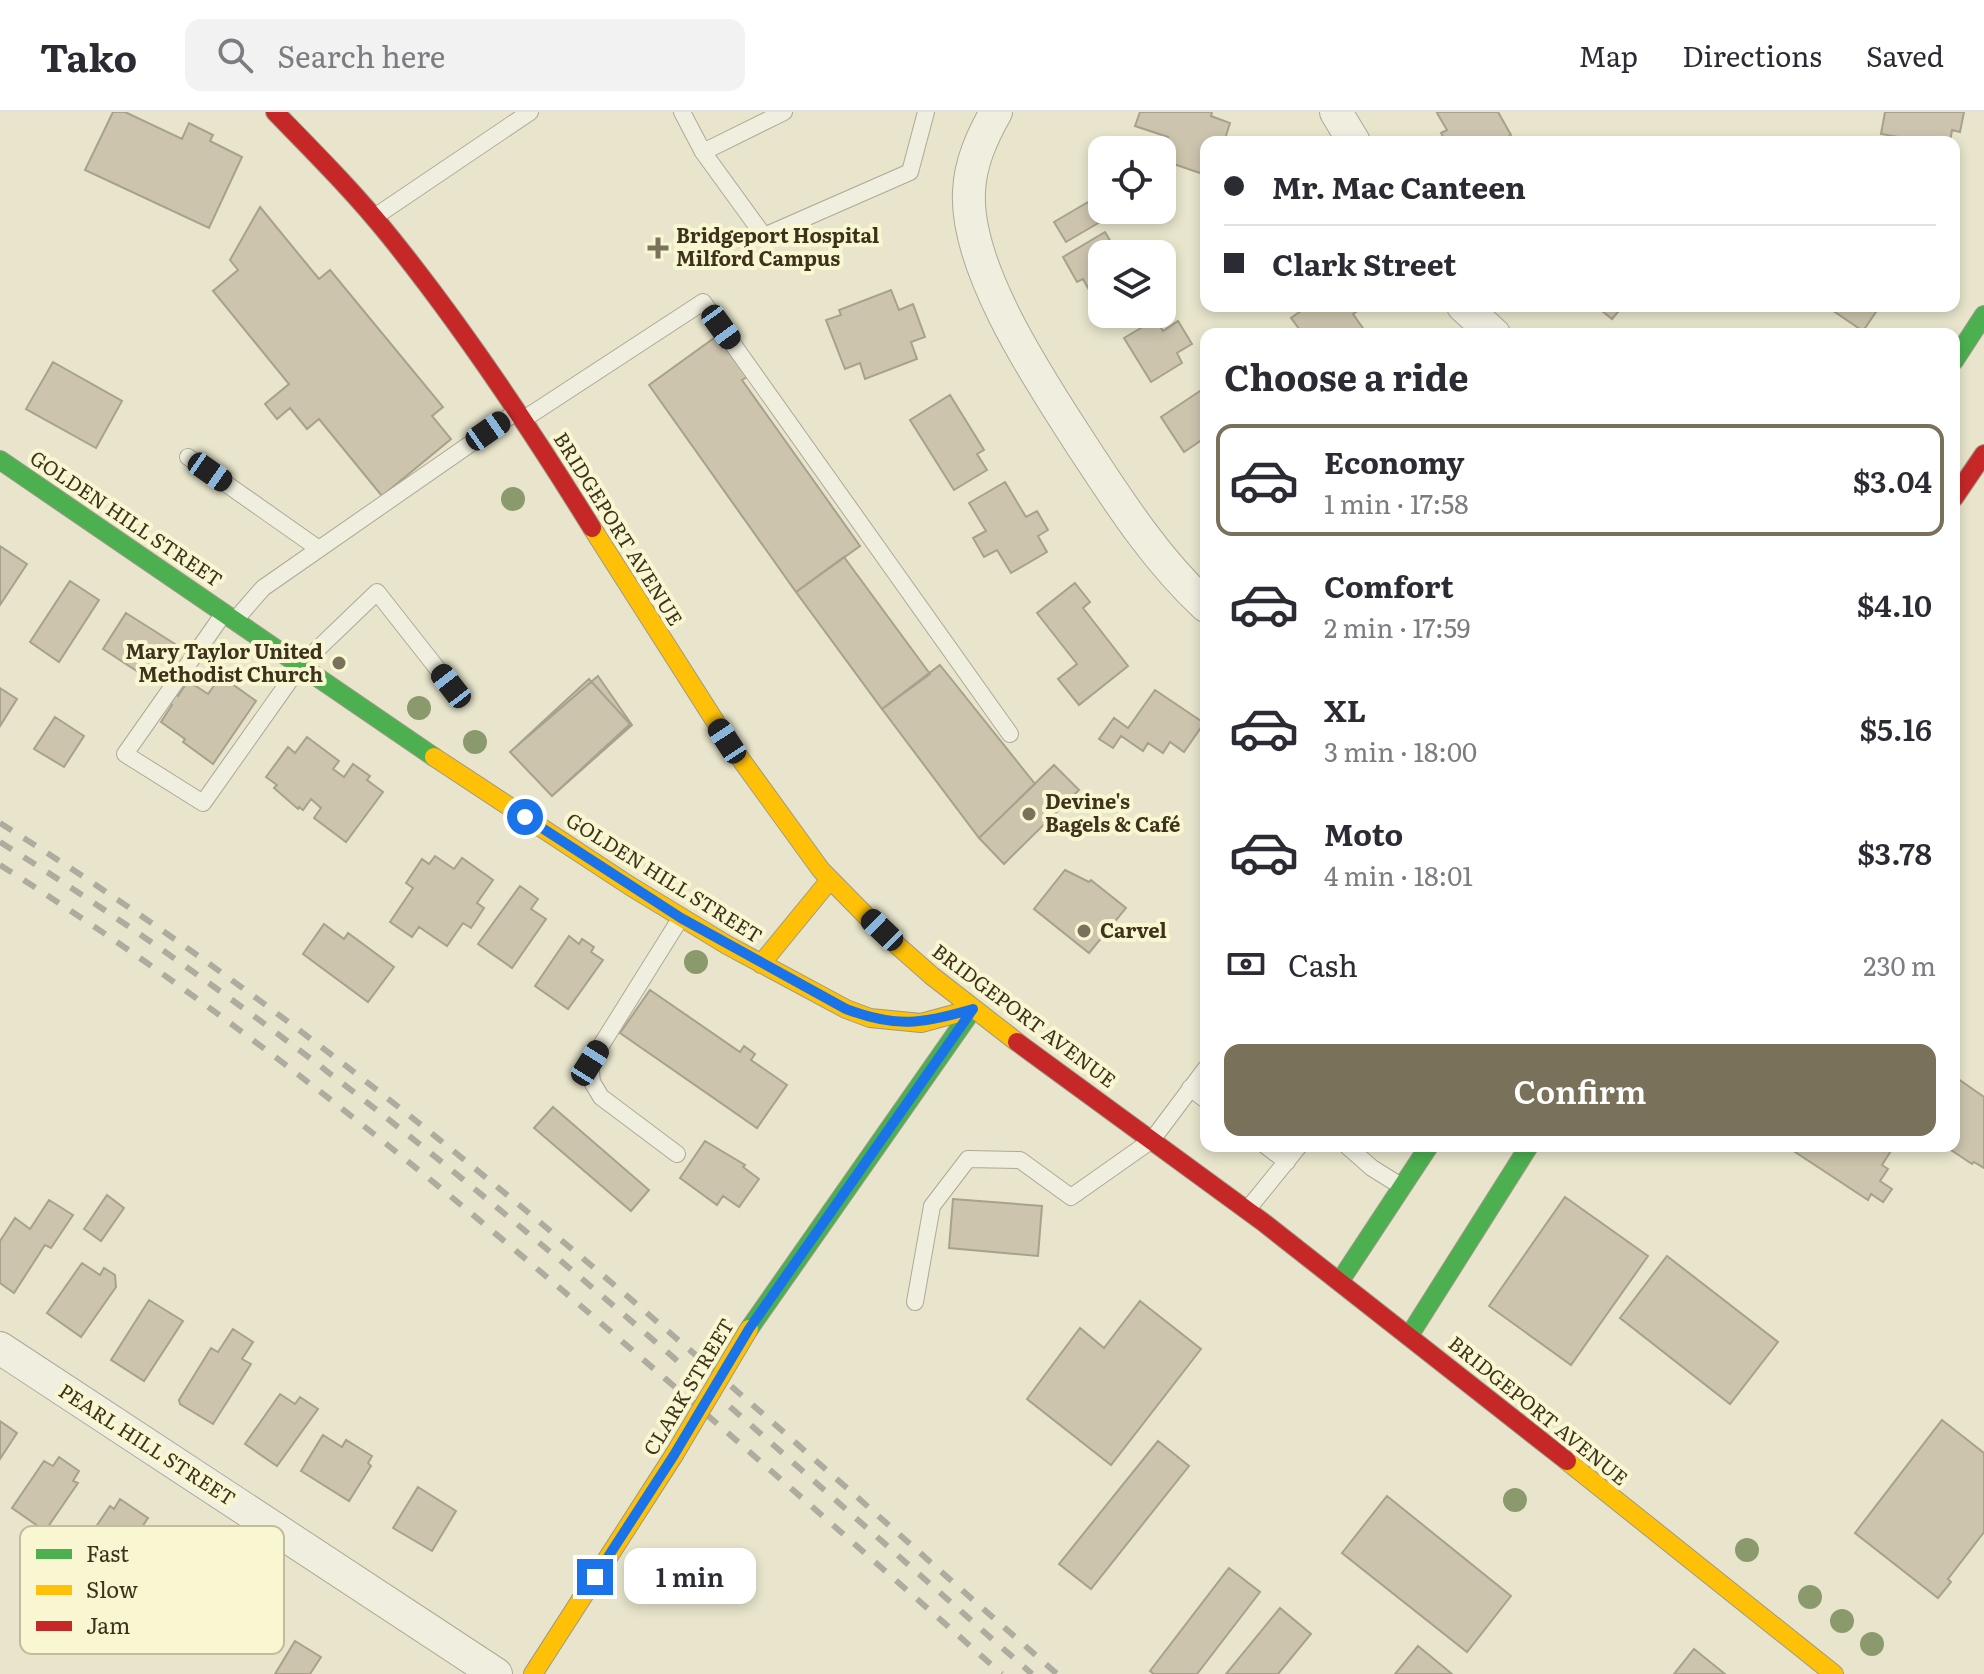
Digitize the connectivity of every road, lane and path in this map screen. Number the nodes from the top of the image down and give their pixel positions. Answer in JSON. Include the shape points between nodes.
{"nodes":[{"id":1,"x":275,"y":112,"type":"edge"},
{"id":2,"x":530,"y":112,"type":"edge"},
{"id":3,"x":682,"y":112,"type":"edge"},
{"id":4,"x":784,"y":112,"type":"edge"},
{"id":5,"x":926,"y":112,"type":"edge"},
{"id":6,"x":996,"y":112,"type":"edge"},
{"id":7,"x":1336,"y":112,"type":"edge"},
{"id":8,"x":1350,"y":136,"type":"edge"},
{"id":9,"x":703,"y":152,"type":"junction"},
{"id":10,"x":374,"y":217,"type":"junction"},
{"id":11,"x":1470,"y":312,"type":"edge"},
{"id":12,"x":1984,"y":315,"type":"edge"},
{"id":13,"x":1487,"y":328,"type":"edge"},
{"id":14,"x":1960,"y":352,"type":"edge"},
{"id":15,"x":520,"y":416,"type":"junction"},
{"id":16,"x":1984,"y":454,"type":"edge"},
{"id":17,"x":188,"y":457,"type":"dead end"},
{"id":18,"x":0,"y":460,"type":"edge"},
{"id":19,"x":1960,"y":489,"type":"edge"},
{"id":20,"x":319,"y":549,"type":"junction"},
{"id":21,"x":1200,"y":599,"type":"edge"},
{"id":22,"x":229,"y":616,"type":"junction"},
{"id":23,"x":300,"y":666,"type":"junction"},
{"id":24,"x":451,"y":686,"type":"dead end"},
{"id":25,"x":1010,"y":734,"type":"dead end"},
{"id":26,"x":829,"y":881,"type":"junction"},
{"id":27,"x":681,"y":918,"type":"junction"},
{"id":28,"x":761,"y":964,"type":"junction"},
{"id":29,"x":973,"y":1009,"type":"junction"},
{"id":30,"x":1200,"y":1076,"type":"edge"},
{"id":31,"x":1190,"y":1088,"type":"junction"},
{"id":32,"x":1200,"y":1096,"type":"edge"},
{"id":33,"x":1152,"y":1140,"type":"junction"},
{"id":34,"x":1274,"y":1152,"type":"edge"},
{"id":35,"x":1294,"y":1152,"type":"edge"},
{"id":36,"x":1354,"y":1152,"type":"edge"},
{"id":37,"x":1425,"y":1152,"type":"edge"},
{"id":38,"x":1525,"y":1152,"type":"edge"},
{"id":39,"x":677,"y":1154,"type":"dead end"},
{"id":40,"x":1287,"y":1162,"type":"junction"},
{"id":41,"x":1402,"y":1187,"type":"junction"},
{"id":42,"x":1247,"y":1210,"type":"junction"},
{"id":43,"x":1340,"y":1281,"type":"junction"},
{"id":44,"x":915,"y":1302,"type":"dead end"},
{"id":45,"x":1409,"y":1336,"type":"junction"},
{"id":46,"x":0,"y":1348,"type":"edge"},
{"id":47,"x":271,"y":1526,"type":"edge"},
{"id":48,"x":284,"y":1535,"type":"edge"},
{"id":49,"x":496,"y":1674,"type":"edge"},
{"id":50,"x":533,"y":1674,"type":"edge"},
{"id":51,"x":1834,"y":1674,"type":"edge"}],
"edges":[{"from":1,"to":10,"type":"main road","name":"BRIDGEPORT AVENUE"},
{"from":2,"to":10,"type":"lane"},
{"from":3,"to":9,"type":"lane"},
{"from":4,"to":9,"type":"lane"},
{"from":5,"to":9,"type":"lane","via":[[910,172],[764,236]]},
{"from":6,"to":21,"type":"street","via":[[981,139],[969,194],[986,272],[1023,352],[1106,482],[1149,543]]},
{"from":7,"to":8,"type":"street"},
{"from":10,"to":15,"type":"main road","name":"BRIDGEPORT AVENUE","via":[[455,320]]},
{"from":11,"to":13,"type":"street"},
{"from":12,"to":14,"type":"main road"},
{"from":15,"to":20,"type":"lane"},
{"from":15,"to":25,"type":"lane","via":[[703,302]]},
{"from":15,"to":26,"type":"main road","name":"BRIDGEPORT AVENUE","via":[[744,767]]},
{"from":16,"to":19,"type":"main road"},
{"from":17,"to":20,"type":"lane"},
{"from":18,"to":22,"type":"main road","name":"GOLDEN HILL STREET"},
{"from":20,"to":22,"type":"lane"},
{"from":22,"to":23,"type":"main road","name":"GOLDEN HILL STREET"},
{"from":22,"to":23,"type":"lane","via":[[125,754],[203,803]]},
{"from":23,"to":24,"type":"lane","via":[[377,592]]},
{"from":23,"to":27,"type":"main road","name":"GOLDEN HILL STREET"},
{"from":26,"to":28,"type":"main road"},
{"from":26,"to":29,"type":"main road","name":"BRIDGEPORT AVENUE"},
{"from":27,"to":28,"type":"main road","name":"GOLDEN HILL STREET"},
{"from":27,"to":39,"type":"lane","via":[[590,1063],[601,1097]]},
{"from":28,"to":29,"type":"main road","name":"GOLDEN HILL STREET","via":[[870,1018],[921,1023]]},
{"from":29,"to":33,"type":"main road","name":"BRIDGEPORT AVENUE"},
{"from":29,"to":50,"type":"main road","name":"CLARK STREET","bridge":true,"via":[[749,1329]]},
{"from":30,"to":31,"type":"lane"},
{"from":31,"to":32,"type":"lane"},
{"from":31,"to":33,"type":"lane"},
{"from":33,"to":42,"type":"main road","name":"BRIDGEPORT AVENUE"},
{"from":33,"to":44,"type":"lane","via":[[1071,1197],[1020,1160],[968,1159],[932,1206]]},
{"from":34,"to":40,"type":"lane"},
{"from":35,"to":40,"type":"lane"},
{"from":36,"to":41,"type":"lane"},
{"from":37,"to":41,"type":"main road"},
{"from":38,"to":45,"type":"main road"},
{"from":40,"to":42,"type":"lane"},
{"from":41,"to":43,"type":"main road"},
{"from":42,"to":43,"type":"main road","name":"BRIDGEPORT AVENUE"},
{"from":43,"to":45,"type":"main road","name":"BRIDGEPORT AVENUE"},
{"from":45,"to":51,"type":"main road","name":"BRIDGEPORT AVENUE"},
{"from":46,"to":47,"type":"street","name":"PEARL HILL STREET"},
{"from":48,"to":49,"type":"street","name":"PEARL HILL STREET"}]}
